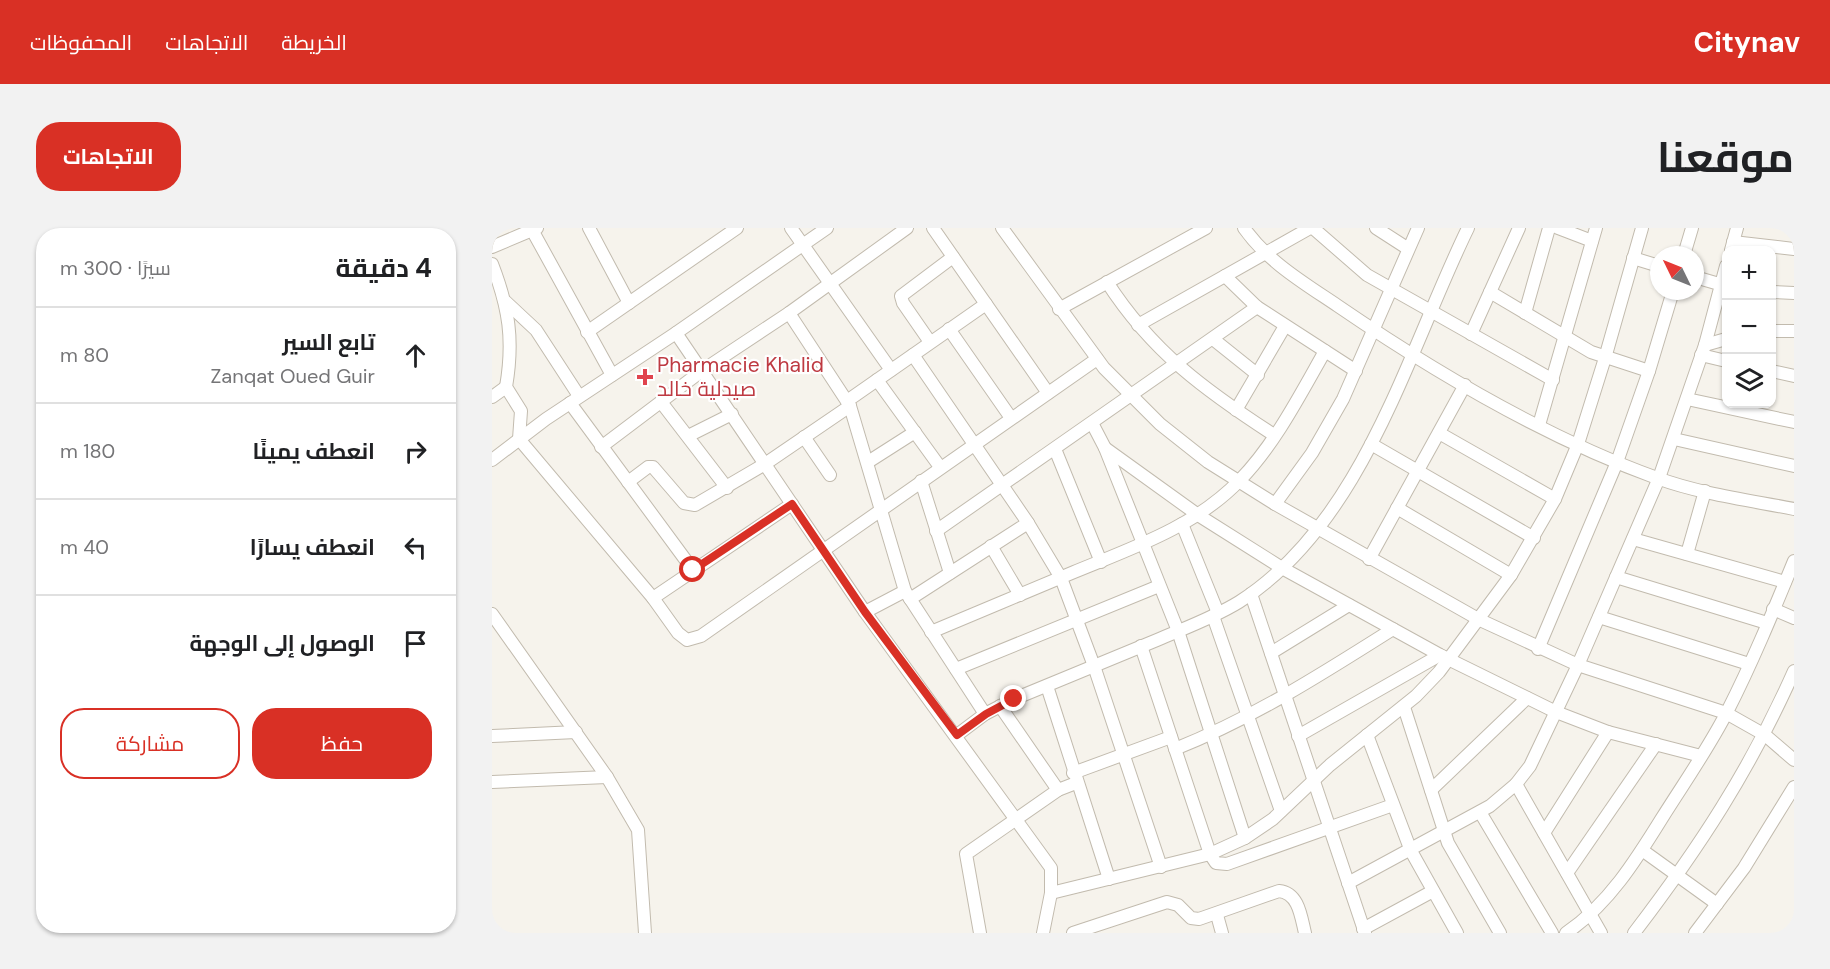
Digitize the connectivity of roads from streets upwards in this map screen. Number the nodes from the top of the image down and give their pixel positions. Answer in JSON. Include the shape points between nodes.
{"nodes":[{"id":1,"x":589,"y":228,"type":"edge"},
{"id":2,"x":737,"y":228,"type":"edge"},
{"id":3,"x":791,"y":228,"type":"edge"},
{"id":4,"x":827,"y":228,"type":"edge"},
{"id":5,"x":907,"y":228,"type":"edge"},
{"id":6,"x":933,"y":228,"type":"edge"},
{"id":7,"x":1002,"y":228,"type":"edge"},
{"id":8,"x":1206,"y":228,"type":"edge"},
{"id":9,"x":1244,"y":228,"type":"edge"},
{"id":10,"x":1311,"y":228,"type":"edge"},
{"id":11,"x":1376,"y":228,"type":"edge"},
{"id":12,"x":1418,"y":228,"type":"edge"},
{"id":13,"x":1468,"y":228,"type":"edge"},
{"id":14,"x":1520,"y":228,"type":"edge"},
{"id":15,"x":1549,"y":228,"type":"edge"},
{"id":16,"x":1558,"y":228,"type":"edge"},
{"id":17,"x":1596,"y":228,"type":"edge"},
{"id":18,"x":1642,"y":228,"type":"edge"},
{"id":19,"x":1692,"y":228,"type":"edge"},
{"id":20,"x":1737,"y":228,"type":"edge"},
{"id":21,"x":534,"y":229,"type":"edge"},
{"id":22,"x":1592,"y":241,"type":"junction"},
{"id":23,"x":803,"y":245,"type":"junction"},
{"id":24,"x":1687,"y":246,"type":"edge"},
{"id":25,"x":1732,"y":246,"type":"edge"},
{"id":26,"x":492,"y":247,"type":"edge"},
{"id":27,"x":1407,"y":248,"type":"junction"},
{"id":28,"x":1776,"y":248,"type":"edge"},
{"id":29,"x":1794,"y":249,"type":"edge"},
{"id":30,"x":1265,"y":254,"type":"junction"},
{"id":31,"x":953,"y":257,"type":"junction"},
{"id":32,"x":1633,"y":258,"type":"junction"},
{"id":33,"x":1650,"y":263,"type":"edge"},
{"id":34,"x":492,"y":264,"type":"edge"},
{"id":35,"x":1225,"y":276,"type":"junction"},
{"id":36,"x":1704,"y":280,"type":"edge"},
{"id":37,"x":829,"y":282,"type":"junction"},
{"id":38,"x":1107,"y":282,"type":"junction"},
{"id":39,"x":1722,"y":285,"type":"edge"},
{"id":40,"x":1389,"y":289,"type":"junction"},
{"id":41,"x":1490,"y":292,"type":"junction"},
{"id":42,"x":1722,"y":292,"type":"edge"},
{"id":43,"x":1776,"y":292,"type":"edge"},
{"id":44,"x":1794,"y":293,"type":"edge"},
{"id":45,"x":501,"y":298,"type":"edge"},
{"id":46,"x":1670,"y":300,"type":"edge"},
{"id":47,"x":629,"y":303,"type":"junction"},
{"id":48,"x":986,"y":304,"type":"junction"},
{"id":49,"x":1257,"y":307,"type":"junction"},
{"id":50,"x":1059,"y":309,"type":"junction"},
{"id":51,"x":1430,"y":312,"type":"junction"},
{"id":52,"x":789,"y":313,"type":"junction"},
{"id":53,"x":1524,"y":313,"type":"junction"},
{"id":54,"x":1138,"y":325,"type":"junction"},
{"id":55,"x":1285,"y":326,"type":"junction"},
{"id":56,"x":949,"y":329,"type":"junction"},
{"id":57,"x":1373,"y":330,"type":"junction"},
{"id":58,"x":1794,"y":331,"type":"edge"},
{"id":59,"x":587,"y":332,"type":"junction"},
{"id":60,"x":1776,"y":332,"type":"edge"},
{"id":61,"x":676,"y":333,"type":"junction"},
{"id":62,"x":1470,"y":334,"type":"junction"},
{"id":63,"x":1565,"y":337,"type":"junction"},
{"id":64,"x":1213,"y":339,"type":"junction"},
{"id":65,"x":1722,"y":341,"type":"edge"},
{"id":66,"x":930,"y":342,"type":"junction"},
{"id":67,"x":1703,"y":350,"type":"junction"},
{"id":68,"x":1325,"y":351,"type":"junction"},
{"id":69,"x":1413,"y":354,"type":"junction"},
{"id":70,"x":913,"y":355,"type":"junction"},
{"id":71,"x":1605,"y":358,"type":"junction"},
{"id":72,"x":1097,"y":359,"type":"junction"},
{"id":73,"x":1722,"y":359,"type":"edge"},
{"id":74,"x":1176,"y":365,"type":"junction"},
{"id":75,"x":702,"y":370,"type":"junction"},
{"id":76,"x":891,"y":370,"type":"junction"},
{"id":77,"x":1356,"y":371,"type":"junction"},
{"id":78,"x":1650,"y":371,"type":"junction"},
{"id":79,"x":1776,"y":372,"type":"edge"},
{"id":80,"x":612,"y":375,"type":"junction"},
{"id":81,"x":1258,"y":375,"type":"junction"},
{"id":82,"x":1794,"y":376,"type":"edge"},
{"id":83,"x":878,"y":380,"type":"junction"},
{"id":84,"x":1552,"y":380,"type":"junction"},
{"id":85,"x":1465,"y":385,"type":"junction"},
{"id":86,"x":506,"y":387,"type":"junction"},
{"id":87,"x":1048,"y":393,"type":"junction"},
{"id":88,"x":1131,"y":396,"type":"junction"},
{"id":89,"x":492,"y":397,"type":"edge"},
{"id":90,"x":1687,"y":399,"type":"junction"},
{"id":91,"x":574,"y":400,"type":"junction"},
{"id":92,"x":661,"y":402,"type":"junction"},
{"id":93,"x":849,"y":404,"type":"junction"},
{"id":94,"x":1236,"y":410,"type":"junction"},
{"id":95,"x":732,"y":414,"type":"junction"},
{"id":96,"x":1011,"y":418,"type":"junction"},
{"id":97,"x":1794,"y":422,"type":"edge"},
{"id":98,"x":1092,"y":423,"type":"junction"},
{"id":99,"x":1539,"y":425,"type":"junction"},
{"id":100,"x":915,"y":432,"type":"junction"},
{"id":101,"x":1439,"y":433,"type":"junction"},
{"id":102,"x":1274,"y":435,"type":"junction"},
{"id":103,"x":688,"y":436,"type":"junction"},
{"id":104,"x":804,"y":437,"type":"junction"},
{"id":105,"x":1674,"y":438,"type":"junction"},
{"id":106,"x":519,"y":440,"type":"junction"},
{"id":107,"x":975,"y":443,"type":"junction"},
{"id":108,"x":1371,"y":444,"type":"junction"},
{"id":109,"x":1578,"y":444,"type":"junction"},
{"id":110,"x":601,"y":447,"type":"junction"},
{"id":111,"x":1106,"y":448,"type":"junction"},
{"id":112,"x":1055,"y":449,"type":"junction"},
{"id":113,"x":492,"y":460,"type":"edge"},
{"id":114,"x":868,"y":462,"type":"junction"},
{"id":115,"x":1617,"y":462,"type":"junction"},
{"id":116,"x":765,"y":464,"type":"junction"},
{"id":117,"x":1794,"y":466,"type":"edge"},
{"id":118,"x":940,"y":467,"type":"junction"},
{"id":119,"x":1418,"y":471,"type":"junction"},
{"id":120,"x":830,"y":475,"type":"dead end"},
{"id":121,"x":1659,"y":478,"type":"junction"},
{"id":122,"x":921,"y":481,"type":"junction"},
{"id":123,"x":628,"y":482,"type":"junction"},
{"id":124,"x":1238,"y":482,"type":"junction"},
{"id":125,"x":1003,"y":485,"type":"junction"},
{"id":126,"x":727,"y":488,"type":"junction"},
{"id":127,"x":1705,"y":491,"type":"junction"},
{"id":128,"x":1555,"y":499,"type":"junction"},
{"id":129,"x":792,"y":504,"type":"junction"},
{"id":130,"x":1275,"y":504,"type":"junction"},
{"id":131,"x":882,"y":508,"type":"junction"},
{"id":132,"x":1397,"y":508,"type":"junction"},
{"id":133,"x":1794,"y":509,"type":"edge"},
{"id":134,"x":1198,"y":515,"type":"junction"},
{"id":135,"x":1028,"y":523,"type":"junction"},
{"id":136,"x":1182,"y":524,"type":"junction"},
{"id":137,"x":1316,"y":528,"type":"junction"},
{"id":138,"x":936,"y":531,"type":"junction"},
{"id":139,"x":1534,"y":538,"type":"junction"},
{"id":140,"x":1633,"y":539,"type":"junction"},
{"id":141,"x":1144,"y":544,"type":"junction"},
{"id":142,"x":991,"y":546,"type":"junction"},
{"id":143,"x":823,"y":549,"type":"junction"},
{"id":144,"x":1687,"y":554,"type":"junction"},
{"id":145,"x":1369,"y":559,"type":"junction"},
{"id":146,"x":1794,"y":561,"type":"edge"},
{"id":147,"x":1101,"y":562,"type":"junction"},
{"id":148,"x":1282,"y":568,"type":"junction"},
{"id":149,"x":693,"y":570,"type":"junction"},
{"id":150,"x":950,"y":573,"type":"junction"},
{"id":151,"x":1511,"y":575,"type":"junction"},
{"id":152,"x":1616,"y":577,"type":"junction"},
{"id":153,"x":1061,"y":578,"type":"junction"},
{"id":154,"x":1785,"y":582,"type":"junction"},
{"id":155,"x":1159,"y":586,"type":"junction"},
{"id":156,"x":1251,"y":594,"type":"junction"},
{"id":157,"x":908,"y":595,"type":"junction"},
{"id":158,"x":1020,"y":595,"type":"junction"},
{"id":159,"x":653,"y":598,"type":"junction"},
{"id":160,"x":1349,"y":605,"type":"junction"},
{"id":161,"x":1773,"y":609,"type":"junction"},
{"id":162,"x":865,"y":612,"type":"junction"},
{"id":163,"x":492,"y":614,"type":"edge"},
{"id":164,"x":1216,"y":615,"type":"junction"},
{"id":165,"x":1599,"y":617,"type":"junction"},
{"id":166,"x":1794,"y":618,"type":"edge"},
{"id":167,"x":1076,"y":620,"type":"junction"},
{"id":168,"x":1479,"y":620,"type":"junction"},
{"id":169,"x":1767,"y":623,"type":"junction"},
{"id":170,"x":1393,"y":629,"type":"junction"},
{"id":171,"x":1178,"y":631,"type":"junction"},
{"id":172,"x":931,"y":632,"type":"junction"},
{"id":173,"x":1141,"y":646,"type":"junction"},
{"id":174,"x":1538,"y":649,"type":"junction"},
{"id":175,"x":1270,"y":653,"type":"junction"},
{"id":176,"x":1445,"y":657,"type":"junction"},
{"id":177,"x":1749,"y":664,"type":"junction"},
{"id":178,"x":1578,"y":665,"type":"junction"},
{"id":179,"x":1094,"y":666,"type":"junction"},
{"id":180,"x":956,"y":669,"type":"junction"},
{"id":181,"x":1794,"y":671,"type":"edge"},
{"id":182,"x":1047,"y":686,"type":"junction"},
{"id":183,"x":1285,"y":697,"type":"junction"},
{"id":184,"x":1527,"y":698,"type":"junction"},
{"id":185,"x":1000,"y":706,"type":"junction"},
{"id":186,"x":1404,"y":707,"type":"junction"},
{"id":187,"x":1556,"y":712,"type":"junction"},
{"id":188,"x":1726,"y":713,"type":"junction"},
{"id":189,"x":986,"y":714,"type":"junction"},
{"id":190,"x":1248,"y":716,"type":"junction"},
{"id":191,"x":576,"y":732,"type":"junction"},
{"id":192,"x":1608,"y":732,"type":"junction"},
{"id":193,"x":1212,"y":734,"type":"junction"},
{"id":194,"x":957,"y":735,"type":"junction"},
{"id":195,"x":1367,"y":735,"type":"junction"},
{"id":196,"x":1766,"y":735,"type":"junction"},
{"id":197,"x":492,"y":736,"type":"edge"},
{"id":198,"x":1298,"y":736,"type":"junction"},
{"id":199,"x":1173,"y":743,"type":"junction"},
{"id":200,"x":1656,"y":744,"type":"junction"},
{"id":201,"x":1123,"y":754,"type":"junction"},
{"id":202,"x":1701,"y":756,"type":"junction"},
{"id":203,"x":1794,"y":760,"type":"edge"},
{"id":204,"x":607,"y":777,"type":"junction"},
{"id":205,"x":1075,"y":778,"type":"junction"},
{"id":206,"x":1313,"y":780,"type":"junction"},
{"id":207,"x":492,"y":782,"type":"edge"},
{"id":208,"x":1516,"y":784,"type":"junction"},
{"id":209,"x":1794,"y":787,"type":"edge"},
{"id":210,"x":1058,"y":790,"type":"junction"},
{"id":211,"x":1431,"y":790,"type":"junction"},
{"id":212,"x":1393,"y":806,"type":"junction"},
{"id":213,"x":1281,"y":811,"type":"junction"},
{"id":214,"x":1480,"y":812,"type":"junction"},
{"id":215,"x":1014,"y":819,"type":"junction"},
{"id":216,"x":1329,"y":828,"type":"junction"},
{"id":217,"x":1444,"y":832,"type":"junction"},
{"id":218,"x":1544,"y":833,"type":"junction"},
{"id":219,"x":1245,"y":837,"type":"junction"},
{"id":220,"x":1642,"y":850,"type":"junction"},
{"id":221,"x":1411,"y":851,"type":"junction"},
{"id":222,"x":1210,"y":854,"type":"junction"},
{"id":223,"x":1161,"y":867,"type":"junction"},
{"id":224,"x":1567,"y":873,"type":"junction"},
{"id":225,"x":1678,"y":876,"type":"junction"},
{"id":226,"x":1109,"y":879,"type":"junction"},
{"id":227,"x":1348,"y":883,"type":"junction"},
{"id":228,"x":1433,"y":891,"type":"junction"},
{"id":229,"x":1051,"y":893,"type":"junction"},
{"id":230,"x":1717,"y":904,"type":"junction"},
{"id":231,"x":1217,"y":915,"type":"junction"},
{"id":232,"x":1591,"y":915,"type":"junction"},
{"id":233,"x":1364,"y":931,"type":"edge"},
{"id":234,"x":1451,"y":931,"type":"edge"},
{"id":235,"x":645,"y":933,"type":"edge"},
{"id":236,"x":980,"y":933,"type":"edge"},
{"id":237,"x":1043,"y":933,"type":"edge"},
{"id":238,"x":1073,"y":933,"type":"edge"},
{"id":239,"x":1222,"y":933,"type":"edge"},
{"id":240,"x":1305,"y":933,"type":"edge"},
{"id":241,"x":1500,"y":933,"type":"edge"},
{"id":242,"x":1551,"y":933,"type":"edge"},
{"id":243,"x":1566,"y":933,"type":"edge"},
{"id":244,"x":1601,"y":933,"type":"edge"},
{"id":245,"x":1634,"y":933,"type":"edge"},
{"id":246,"x":1695,"y":933,"type":"edge"}],
"edges":[{"from":1,"to":47,"type":"street"},
{"from":2,"to":47,"type":"street"},
{"from":3,"to":23,"type":"street"},
{"from":4,"to":23,"type":"street"},
{"from":5,"to":37,"type":"street"},
{"from":6,"to":31,"type":"street"},
{"from":7,"to":50,"type":"street"},
{"from":8,"to":38,"type":"street"},
{"from":9,"to":30,"type":"street"},
{"from":10,"to":30,"type":"street"},
{"from":10,"to":40,"type":"street","via":[[1348,261]]},
{"from":11,"to":27,"type":"street"},
{"from":12,"to":27,"type":"street"},
{"from":13,"to":51,"type":"street"},
{"from":14,"to":41,"type":"street"},
{"from":15,"to":53,"type":"street"},
{"from":16,"to":22,"type":"street"},
{"from":17,"to":22,"type":"street"},
{"from":18,"to":32,"type":"street"},
{"from":19,"to":24,"type":"street"},
{"from":20,"to":25,"type":"street"},
{"from":21,"to":26,"type":"street"},
{"from":21,"to":59,"type":"street"},
{"from":22,"to":63,"type":"street"},
{"from":23,"to":37,"type":"street"},
{"from":23,"to":61,"type":"street"},
{"from":27,"to":40,"type":"street"},
{"from":28,"to":29,"type":"street"},
{"from":30,"to":35,"type":"street"},
{"from":30,"to":57,"type":"street"},
{"from":31,"to":48,"type":"street"},
{"from":31,"to":66,"type":"street","via":[[901,296]]},
{"from":32,"to":33,"type":"street"},
{"from":32,"to":71,"type":"street"},
{"from":34,"to":45,"type":"street"},
{"from":35,"to":49,"type":"street"},
{"from":35,"to":54,"type":"street"},
{"from":36,"to":39,"type":"street"},
{"from":37,"to":52,"type":"street"},
{"from":37,"to":76,"type":"street"},
{"from":38,"to":50,"type":"street"},
{"from":38,"to":54,"type":"street"},
{"from":40,"to":51,"type":"street"},
{"from":40,"to":57,"type":"street"},
{"from":41,"to":53,"type":"street"},
{"from":41,"to":62,"type":"street"},
{"from":42,"to":67,"type":"street"},
{"from":43,"to":44,"type":"street"},
{"from":45,"to":86,"type":"street","via":[[510,338]]},
{"from":45,"to":91,"type":"street","via":[[536,330]]},
{"from":46,"to":78,"type":"street"},
{"from":47,"to":59,"type":"street"},
{"from":48,"to":56,"type":"street"},
{"from":48,"to":87,"type":"street"},
{"from":49,"to":55,"type":"street"},
{"from":49,"to":64,"type":"street"},
{"from":50,"to":72,"type":"street"},
{"from":51,"to":62,"type":"street"},
{"from":51,"to":69,"type":"street"},
{"from":52,"to":75,"type":"street"},
{"from":52,"to":93,"type":"street"},
{"from":53,"to":63,"type":"street"},
{"from":54,"to":74,"type":"street"},
{"from":55,"to":68,"type":"street"},
{"from":55,"to":81,"type":"street"},
{"from":56,"to":66,"type":"street"},
{"from":56,"to":96,"type":"street"},
{"from":57,"to":69,"type":"street"},
{"from":57,"to":77,"type":"street"},
{"from":58,"to":60,"type":"street"},
{"from":59,"to":80,"type":"street"},
{"from":61,"to":75,"type":"street"},
{"from":61,"to":80,"type":"street"},
{"from":62,"to":84,"type":"street"},
{"from":63,"to":71,"type":"street"},
{"from":63,"to":84,"type":"street"},
{"from":64,"to":74,"type":"street"},
{"from":64,"to":81,"type":"street"},
{"from":65,"to":67,"type":"street"},
{"from":66,"to":70,"type":"street"},
{"from":67,"to":73,"type":"street"},
{"from":67,"to":90,"type":"street"},
{"from":68,"to":77,"type":"street"},
{"from":68,"to":102,"type":"street"},
{"from":69,"to":85,"type":"street"},
{"from":69,"to":108,"type":"street"},
{"from":70,"to":76,"type":"street"},
{"from":70,"to":107,"type":"street"},
{"from":71,"to":78,"type":"street"},
{"from":71,"to":109,"type":"street"},
{"from":72,"to":87,"type":"street"},
{"from":72,"to":88,"type":"street"},
{"from":74,"to":88,"type":"street"},
{"from":74,"to":94,"type":"street"},
{"from":75,"to":92,"type":"street"},
{"from":75,"to":95,"type":"street"},
{"from":76,"to":83,"type":"street"},
{"from":77,"to":130,"type":"street","via":[[1328,427]]},
{"from":78,"to":115,"type":"street"},
{"from":79,"to":82,"type":"street"},
{"from":80,"to":91,"type":"street"},
{"from":81,"to":94,"type":"street"},
{"from":83,"to":93,"type":"street"},
{"from":83,"to":100,"type":"street"},
{"from":84,"to":99,"type":"street"},
{"from":85,"to":99,"type":"street"},
{"from":85,"to":101,"type":"street"},
{"from":86,"to":89,"type":"street"},
{"from":86,"to":106,"type":"street","via":[[521,411]]},
{"from":87,"to":96,"type":"street"},
{"from":88,"to":98,"type":"street"},
{"from":88,"to":124,"type":"street","via":[[1182,442]]},
{"from":90,"to":97,"type":"street"},
{"from":90,"to":105,"type":"street"},
{"from":91,"to":106,"type":"street"},
{"from":91,"to":110,"type":"street"},
{"from":92,"to":103,"type":"street"},
{"from":92,"to":110,"type":"street"},
{"from":93,"to":104,"type":"street"},
{"from":93,"to":114,"type":"street"},
{"from":94,"to":102,"type":"street"},
{"from":95,"to":103,"type":"street"},
{"from":95,"to":116,"type":"street"},
{"from":96,"to":107,"type":"street"},
{"from":98,"to":111,"type":"street"},
{"from":98,"to":112,"type":"street"},
{"from":99,"to":109,"type":"street"},
{"from":100,"to":114,"type":"street"},
{"from":100,"to":118,"type":"street"},
{"from":101,"to":119,"type":"street"},
{"from":101,"to":128,"type":"street"},
{"from":102,"to":124,"type":"street"},
{"from":103,"to":126,"type":"street"},
{"from":104,"to":116,"type":"street"},
{"from":104,"to":120,"type":"street"},
{"from":105,"to":117,"type":"street"},
{"from":105,"to":121,"type":"street"},
{"from":106,"to":113,"type":"street"},
{"from":106,"to":159,"type":"street"},
{"from":107,"to":118,"type":"street"},
{"from":107,"to":125,"type":"street"},
{"from":108,"to":119,"type":"street"},
{"from":108,"to":137,"type":"street"},
{"from":109,"to":115,"type":"street"},
{"from":109,"to":128,"type":"street"},
{"from":110,"to":123,"type":"street"},
{"from":111,"to":134,"type":"street"},
{"from":111,"to":141,"type":"street"},
{"from":112,"to":125,"type":"street"},
{"from":112,"to":147,"type":"street"},
{"from":114,"to":131,"type":"street"},
{"from":115,"to":121,"type":"street"},
{"from":115,"to":174,"type":"street"},
{"from":116,"to":126,"type":"street"},
{"from":116,"to":129,"type":"street"},
{"from":118,"to":122,"type":"street"},
{"from":119,"to":132,"type":"street"},
{"from":119,"to":139,"type":"street"},
{"from":121,"to":127,"type":"street"},
{"from":121,"to":140,"type":"street"},
{"from":122,"to":131,"type":"street"},
{"from":122,"to":138,"type":"street"},
{"from":123,"to":126,"type":"street","via":[[653,467],[689,505],[701,503]]},
{"from":123,"to":149,"type":"street"},
{"from":124,"to":130,"type":"street"},
{"from":124,"to":134,"type":"street"},
{"from":125,"to":135,"type":"street"},
{"from":125,"to":138,"type":"street"},
{"from":127,"to":133,"type":"street"},
{"from":127,"to":144,"type":"street"},
{"from":128,"to":139,"type":"street"},
{"from":129,"to":143,"type":"street"},
{"from":129,"to":149,"type":"street"},
{"from":130,"to":137,"type":"street"},
{"from":131,"to":143,"type":"street"},
{"from":131,"to":157,"type":"street"},
{"from":132,"to":145,"type":"street"},
{"from":132,"to":151,"type":"street"},
{"from":134,"to":136,"type":"street"},
{"from":134,"to":148,"type":"street"},
{"from":135,"to":142,"type":"street"},
{"from":135,"to":153,"type":"street"},
{"from":136,"to":141,"type":"street"},
{"from":136,"to":164,"type":"street"},
{"from":137,"to":145,"type":"street"},
{"from":137,"to":148,"type":"street"},
{"from":138,"to":150,"type":"street"},
{"from":139,"to":151,"type":"street"},
{"from":140,"to":144,"type":"street"},
{"from":140,"to":152,"type":"street"},
{"from":141,"to":147,"type":"street"},
{"from":141,"to":155,"type":"street"},
{"from":142,"to":150,"type":"street"},
{"from":142,"to":158,"type":"street"},
{"from":143,"to":159,"type":"street","via":[[694,639],[687,640],[678,633]]},
{"from":143,"to":162,"type":"street"},
{"from":144,"to":154,"type":"street"},
{"from":145,"to":168,"type":"street"},
{"from":146,"to":154,"type":"street"},
{"from":147,"to":153,"type":"street"},
{"from":148,"to":156,"type":"street"},
{"from":148,"to":160,"type":"street"},
{"from":149,"to":159,"type":"street"},
{"from":150,"to":157,"type":"street"},
{"from":151,"to":168,"type":"street"},
{"from":152,"to":165,"type":"street"},
{"from":152,"to":169,"type":"street"},
{"from":153,"to":158,"type":"street"},
{"from":153,"to":167,"type":"street"},
{"from":154,"to":161,"type":"street"},
{"from":155,"to":167,"type":"street"},
{"from":155,"to":171,"type":"street"},
{"from":156,"to":164,"type":"street"},
{"from":156,"to":175,"type":"street"},
{"from":157,"to":162,"type":"street"},
{"from":157,"to":172,"type":"street"},
{"from":158,"to":172,"type":"street"},
{"from":160,"to":170,"type":"street"},
{"from":160,"to":175,"type":"street"},
{"from":161,"to":166,"type":"street"},
{"from":161,"to":169,"type":"street"},
{"from":162,"to":194,"type":"street"},
{"from":163,"to":191,"type":"street"},
{"from":164,"to":171,"type":"street"},
{"from":164,"to":190,"type":"street"},
{"from":165,"to":177,"type":"street"},
{"from":165,"to":178,"type":"street"},
{"from":167,"to":179,"type":"street"},
{"from":167,"to":180,"type":"street"},
{"from":168,"to":174,"type":"street"},
{"from":168,"to":176,"type":"street"},
{"from":169,"to":177,"type":"street"},
{"from":170,"to":176,"type":"street"},
{"from":170,"to":183,"type":"street"},
{"from":171,"to":173,"type":"street"},
{"from":171,"to":193,"type":"street"},
{"from":172,"to":180,"type":"street"},
{"from":173,"to":179,"type":"street"},
{"from":173,"to":199,"type":"street"},
{"from":174,"to":178,"type":"street"},
{"from":175,"to":183,"type":"street"},
{"from":176,"to":184,"type":"street"},
{"from":176,"to":186,"type":"street"},
{"from":176,"to":198,"type":"street"},
{"from":177,"to":188,"type":"street"},
{"from":178,"to":187,"type":"street"},
{"from":178,"to":188,"type":"street"},
{"from":179,"to":182,"type":"street"},
{"from":179,"to":201,"type":"street"},
{"from":180,"to":189,"type":"street"},
{"from":181,"to":196,"type":"street"},
{"from":182,"to":185,"type":"street"},
{"from":182,"to":205,"type":"street"},
{"from":183,"to":190,"type":"street"},
{"from":183,"to":198,"type":"street"},
{"from":184,"to":187,"type":"street"},
{"from":184,"to":211,"type":"street"},
{"from":185,"to":189,"type":"street"},
{"from":185,"to":210,"type":"street"},
{"from":186,"to":195,"type":"street"},
{"from":186,"to":211,"type":"street"},
{"from":187,"to":192,"type":"street"},
{"from":187,"to":208,"type":"street","via":[[1530,765]]},
{"from":188,"to":196,"type":"street"},
{"from":188,"to":202,"type":"street"},
{"from":189,"to":194,"type":"street"},
{"from":190,"to":193,"type":"street"},
{"from":190,"to":213,"type":"street"},
{"from":191,"to":197,"type":"street"},
{"from":191,"to":204,"type":"street"},
{"from":192,"to":200,"type":"street"},
{"from":192,"to":218,"type":"street"},
{"from":193,"to":199,"type":"street"},
{"from":193,"to":219,"type":"street"},
{"from":194,"to":215,"type":"street"},
{"from":195,"to":206,"type":"street"},
{"from":195,"to":212,"type":"street"},
{"from":196,"to":203,"type":"street"},
{"from":196,"to":225,"type":"street"},
{"from":198,"to":206,"type":"street"},
{"from":199,"to":201,"type":"street"},
{"from":199,"to":222,"type":"street"},
{"from":200,"to":202,"type":"street"},
{"from":200,"to":224,"type":"street"},
{"from":201,"to":205,"type":"street"},
{"from":201,"to":223,"type":"street"},
{"from":202,"to":220,"type":"street"},
{"from":204,"to":207,"type":"street"},
{"from":204,"to":235,"type":"street","via":[[638,830]]},
{"from":205,"to":210,"type":"street"},
{"from":205,"to":226,"type":"street"},
{"from":206,"to":213,"type":"street"},
{"from":206,"to":216,"type":"street"},
{"from":208,"to":214,"type":"street"},
{"from":208,"to":218,"type":"street"},
{"from":209,"to":230,"type":"street"},
{"from":210,"to":215,"type":"street"},
{"from":211,"to":217,"type":"street"},
{"from":212,"to":216,"type":"street"},
{"from":212,"to":221,"type":"street"},
{"from":213,"to":219,"type":"street"},
{"from":214,"to":217,"type":"street"},
{"from":214,"to":242,"type":"street"},
{"from":215,"to":229,"type":"street","via":[[1050,868]]},
{"from":215,"to":236,"type":"street","via":[[966,854]]},
{"from":216,"to":222,"type":"street","via":[[1227,864],[1216,863]]},
{"from":216,"to":227,"type":"street"},
{"from":217,"to":221,"type":"street"},
{"from":217,"to":241,"type":"street"},
{"from":218,"to":224,"type":"street"},
{"from":219,"to":222,"type":"street"},
{"from":220,"to":225,"type":"street"},
{"from":220,"to":232,"type":"street"},
{"from":221,"to":227,"type":"street"},
{"from":221,"to":228,"type":"street"},
{"from":222,"to":223,"type":"street"},
{"from":223,"to":226,"type":"street"},
{"from":224,"to":232,"type":"street"},
{"from":225,"to":230,"type":"street"},
{"from":225,"to":245,"type":"street"},
{"from":226,"to":229,"type":"street"},
{"from":227,"to":233,"type":"street"},
{"from":228,"to":233,"type":"street"},
{"from":228,"to":234,"type":"street"},
{"from":229,"to":237,"type":"street"},
{"from":230,"to":246,"type":"street"},
{"from":231,"to":238,"type":"street","via":[[1191,918],[1178,904],[1167,902]]},
{"from":231,"to":239,"type":"street"},
{"from":231,"to":240,"type":"street","via":[[1284,891],[1295,899]]},
{"from":232,"to":243,"type":"street"},
{"from":232,"to":244,"type":"street"}]}
